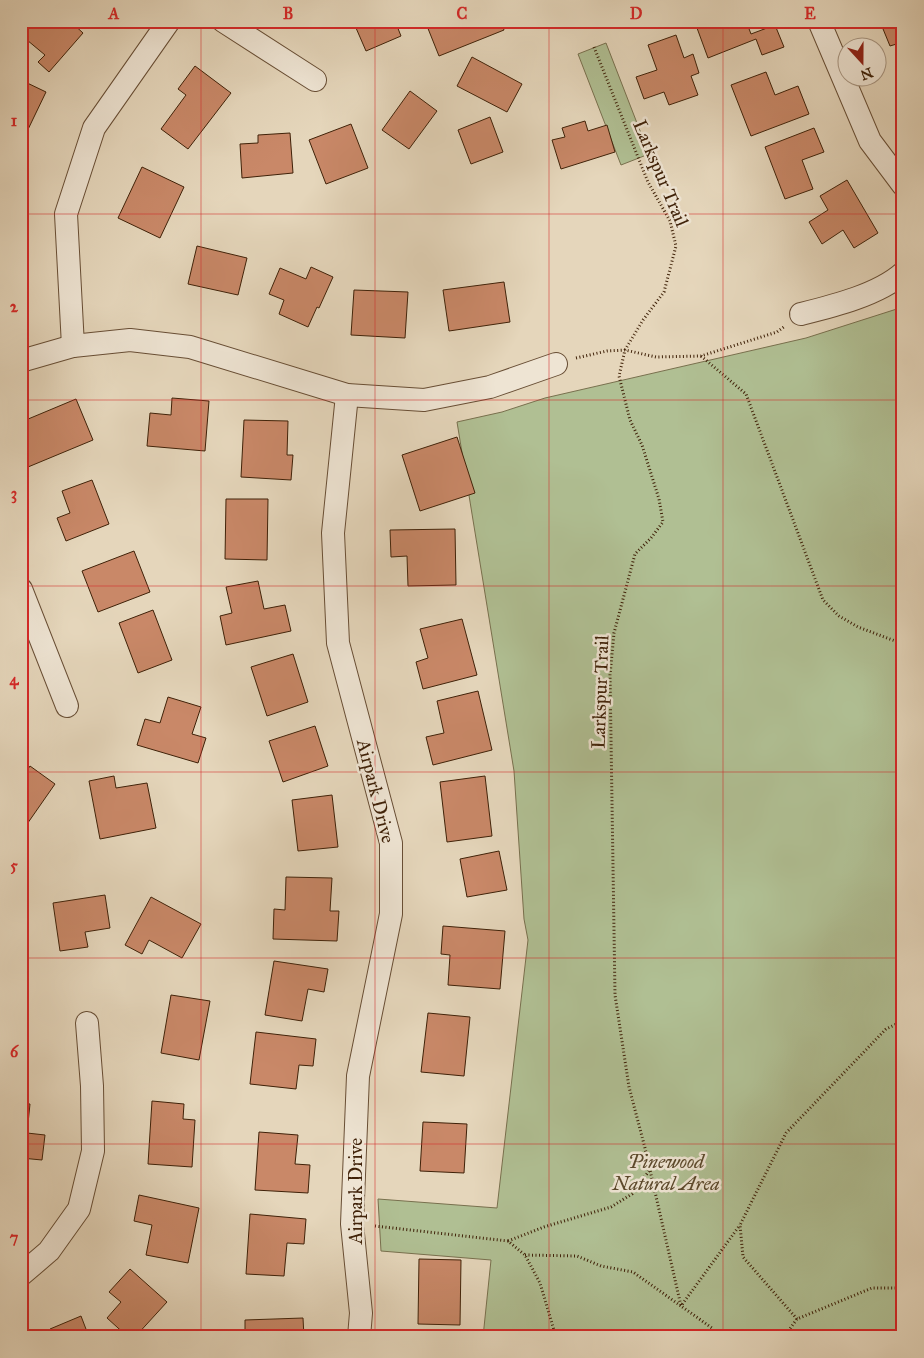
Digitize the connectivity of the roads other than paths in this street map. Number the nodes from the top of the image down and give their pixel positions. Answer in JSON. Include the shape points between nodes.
{"nodes":[{"id":1,"x":169,"y":21,"type":"edge"},
{"id":2,"x":223,"y":21,"type":"edge"},
{"id":3,"x":819,"y":21,"type":"edge"},
{"id":4,"x":316,"y":80,"type":"dead end"},
{"id":5,"x":903,"y":184,"type":"edge"},
{"id":6,"x":903,"y":273,"type":"edge"},
{"id":7,"x":801,"y":314,"type":"road end"},
{"id":8,"x":73,"y":346,"type":"junction"},
{"id":9,"x":21,"y":361,"type":"edge"},
{"id":10,"x":556,"y":364,"type":"road end"},
{"id":11,"x":348,"y":395,"type":"junction"},
{"id":12,"x":21,"y":589,"type":"edge"},
{"id":13,"x":67,"y":706,"type":"dead end"},
{"id":14,"x":87,"y":1023,"type":"dead end"},
{"id":15,"x":21,"y":1275,"type":"edge"},
{"id":16,"x":359,"y":1337,"type":"edge"}],
"edges":[{"from":1,"to":8,"type":"street","via":[[94,128],[66,214]]},
{"from":2,"to":4,"type":"street"},
{"from":3,"to":5,"type":"street","via":[[870,141]]},
{"from":6,"to":7,"type":"street","via":[[848,302]]},
{"from":8,"to":9,"type":"street"},
{"from":8,"to":11,"type":"street","via":[[130,340],[190,347]]},
{"from":10,"to":11,"type":"street","via":[[490,387],[424,400]]},
{"from":11,"to":16,"type":"street","name":"Airpark Drive","via":[[333,533],[338,643],[391,843],[390,914],[358,1076],[352,1224],[362,1313]]},
{"from":12,"to":13,"type":"street"},
{"from":14,"to":15,"type":"street","via":[[93,1151],[79,1210],[49,1251]]}]}
